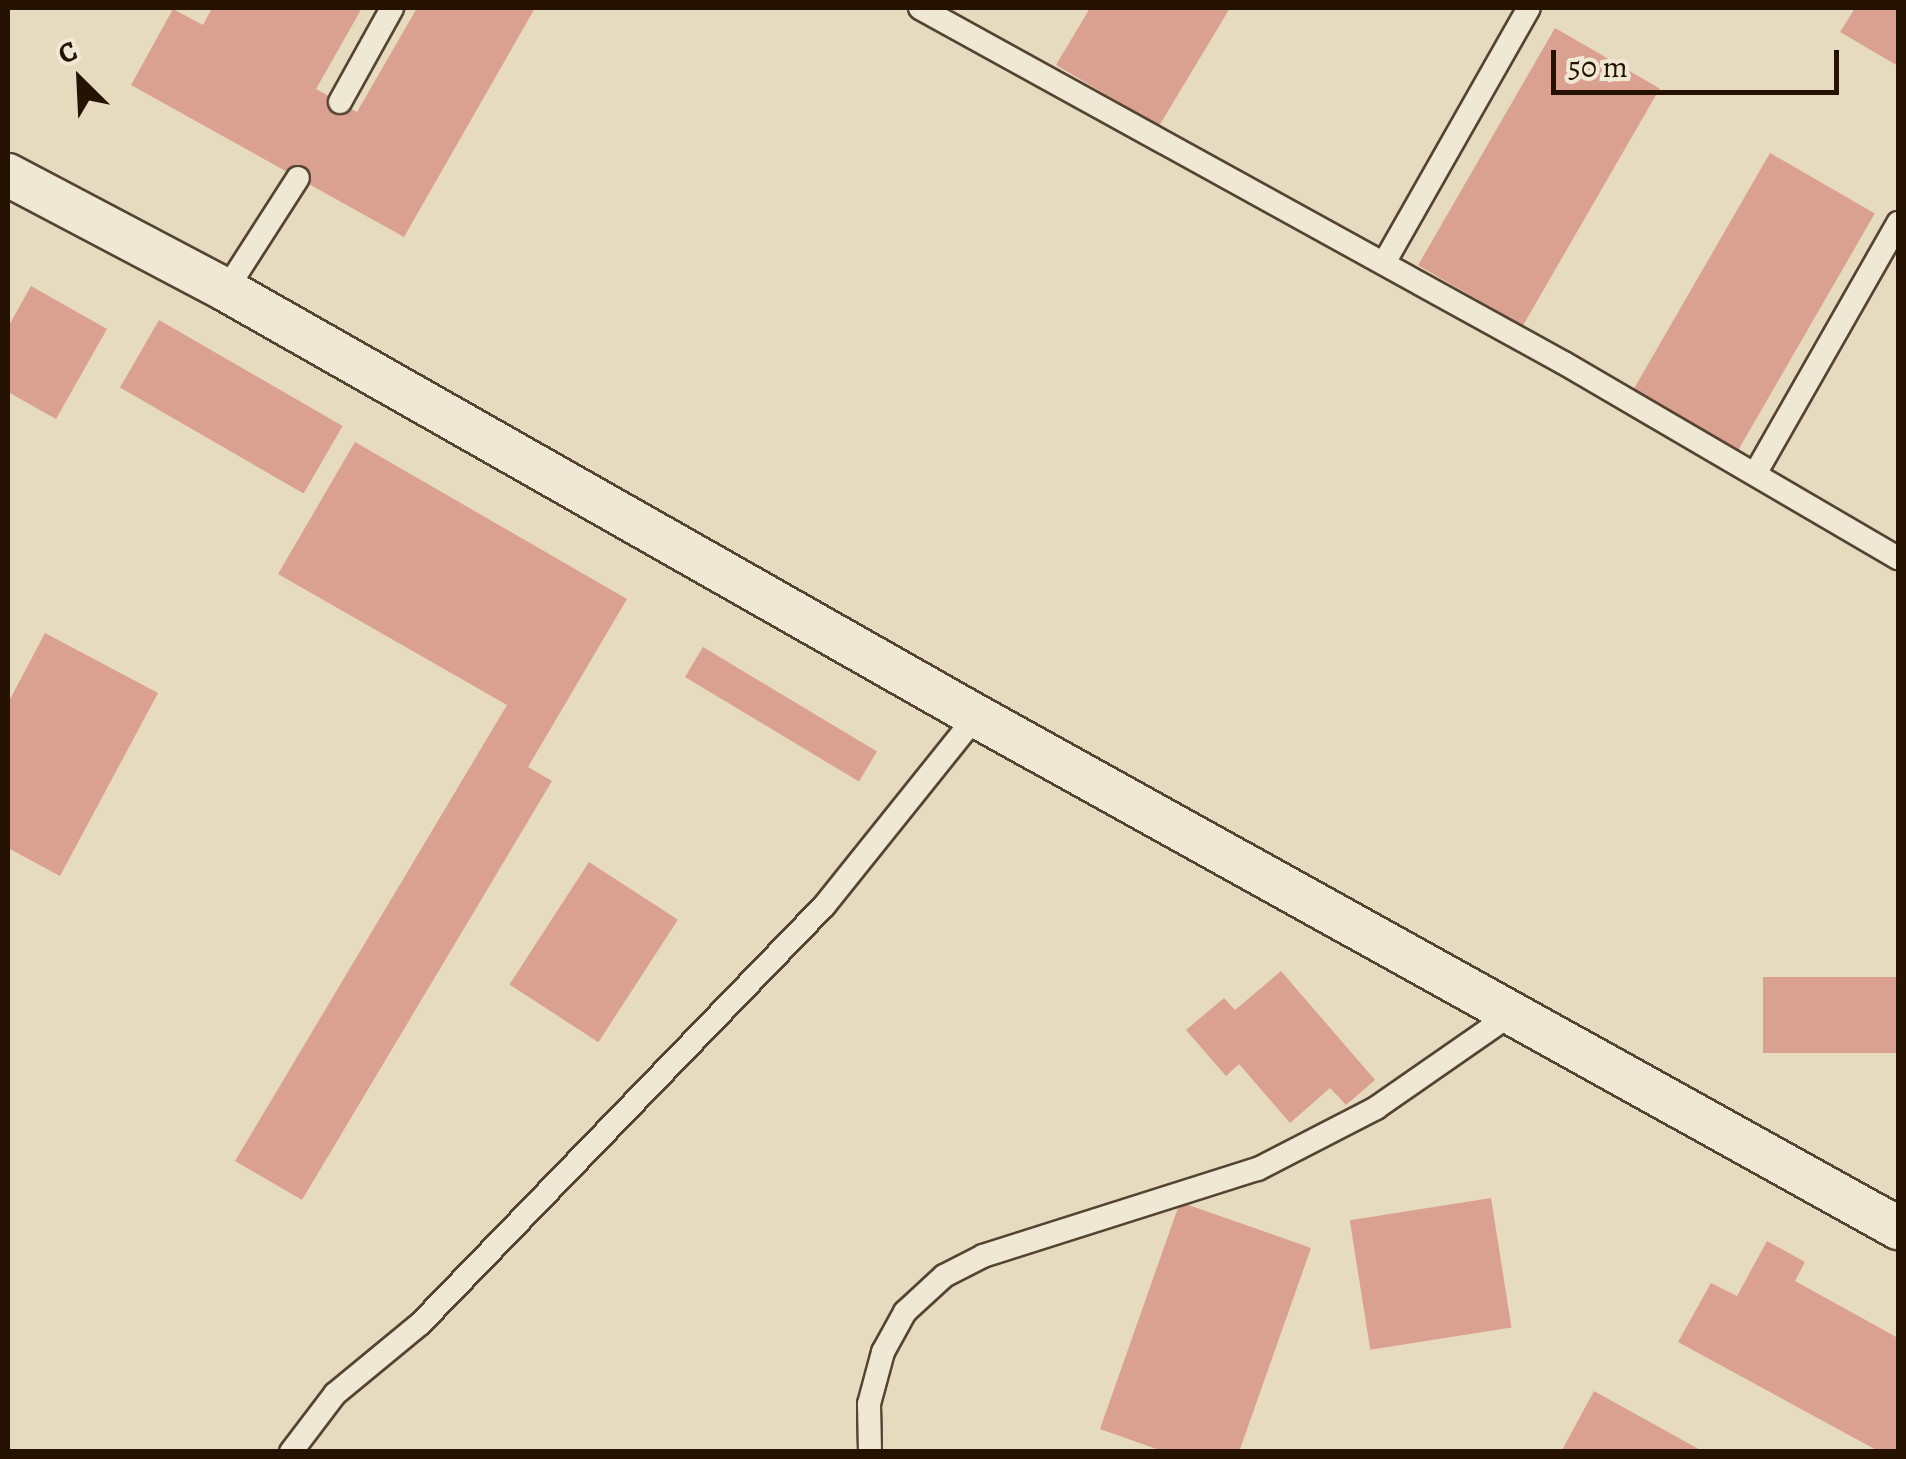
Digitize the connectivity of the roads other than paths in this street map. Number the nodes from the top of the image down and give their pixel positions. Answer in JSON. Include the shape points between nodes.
{"nodes":[{"id":1,"x":392,"y":8,"type":"edge"},
{"id":2,"x":920,"y":8,"type":"edge"},
{"id":3,"x":1529,"y":8,"type":"edge"},
{"id":4,"x":340,"y":102,"type":"dead end"},
{"id":5,"x":8,"y":176,"type":"edge"},
{"id":6,"x":298,"y":178,"type":"dead end"},
{"id":7,"x":1898,"y":223,"type":"edge"},
{"id":8,"x":1384,"y":264,"type":"junction"},
{"id":9,"x":226,"y":290,"type":"junction"},
{"id":10,"x":1755,"y":474,"type":"junction"},
{"id":11,"x":1898,"y":558,"type":"edge"},
{"id":12,"x":976,"y":716,"type":"junction"},
{"id":13,"x":1510,"y":1015,"type":"junction"},
{"id":14,"x":1898,"y":1228,"type":"edge"},
{"id":15,"x":291,"y":1452,"type":"edge"},
{"id":16,"x":870,"y":1452,"type":"edge"}],
"edges":[{"from":1,"to":4,"type":"lane"},
{"from":2,"to":8,"type":"lane"},
{"from":3,"to":8,"type":"lane"},
{"from":5,"to":9,"type":"street"},
{"from":6,"to":9,"type":"lane"},
{"from":7,"to":10,"type":"lane"},
{"from":8,"to":10,"type":"lane"},
{"from":9,"to":12,"type":"street"},
{"from":10,"to":11,"type":"lane"},
{"from":12,"to":13,"type":"street"},
{"from":12,"to":15,"type":"lane","via":[[824,906],[420,1324],[335,1394]]},
{"from":13,"to":14,"type":"street"},
{"from":13,"to":16,"type":"lane","via":[[1392,1099],[1258,1169],[982,1256],[944,1276],[905,1312],[882,1352],[870,1404]]}]}
